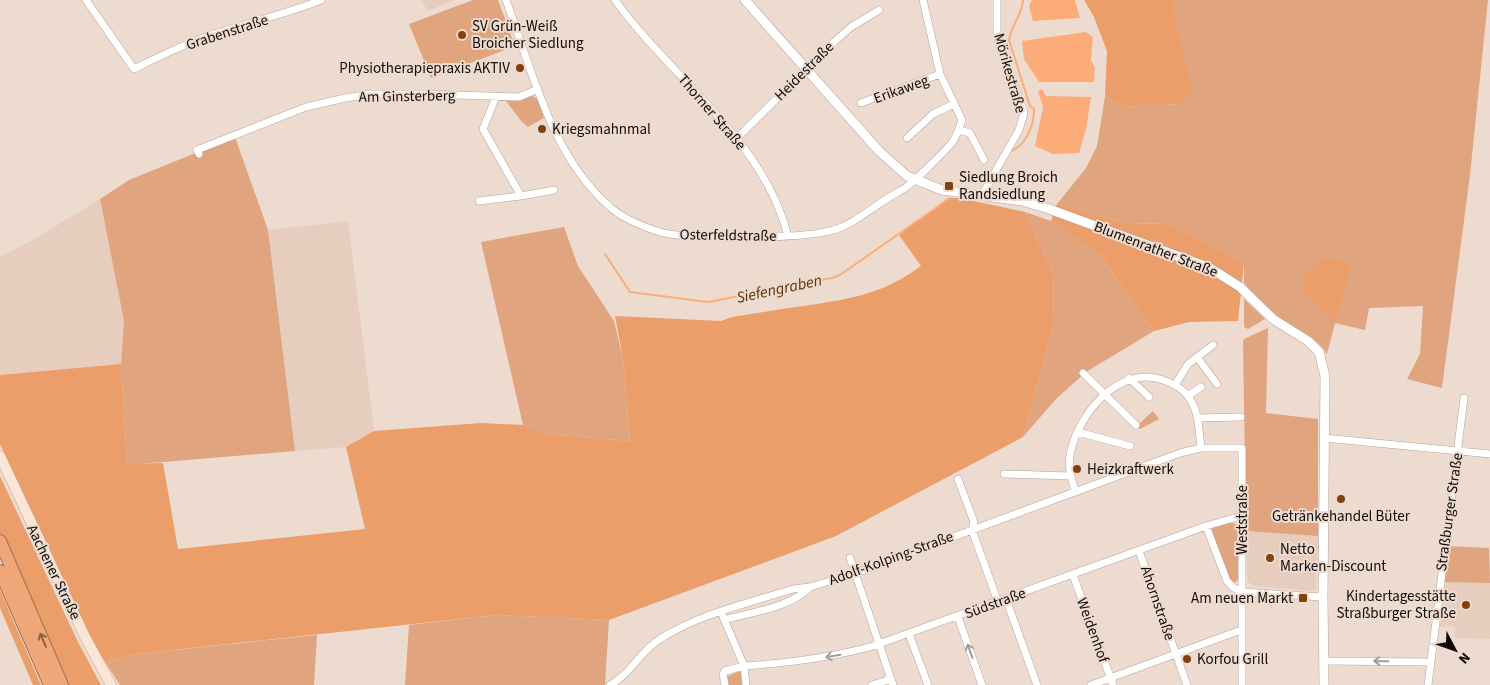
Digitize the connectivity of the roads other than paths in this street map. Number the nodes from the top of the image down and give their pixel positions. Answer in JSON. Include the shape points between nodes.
{"nodes":[{"id":1,"x":86,"y":0,"type":"edge"},
{"id":2,"x":321,"y":0,"type":"edge"},
{"id":3,"x":506,"y":0,"type":"edge"},
{"id":4,"x":616,"y":0,"type":"edge"},
{"id":5,"x":745,"y":0,"type":"edge"},
{"id":6,"x":923,"y":0,"type":"edge"},
{"id":7,"x":996,"y":0,"type":"edge"},
{"id":8,"x":879,"y":10,"type":"dead end"},
{"id":9,"x":806,"y":69,"type":"junction"},
{"id":10,"x":940,"y":74,"type":"junction"},
{"id":11,"x":538,"y":89,"type":"junction"},
{"id":12,"x":496,"y":97,"type":"junction"},
{"id":13,"x":861,"y":103,"type":"dead end"},
{"id":14,"x":954,"y":104,"type":"junction"},
{"id":15,"x":959,"y":130,"type":"junction"},
{"id":16,"x":907,"y":138,"type":"dead end"},
{"id":17,"x":736,"y":139,"type":"junction"},
{"id":18,"x":199,"y":154,"type":"dead end"},
{"id":19,"x":984,"y":160,"type":"dead end"},
{"id":20,"x":914,"y":180,"type":"junction"},
{"id":21,"x":554,"y":190,"type":"dead end"},
{"id":22,"x":982,"y":195,"type":"junction"},
{"id":23,"x":521,"y":196,"type":"junction"},
{"id":24,"x":479,"y":201,"type":"dead end"},
{"id":25,"x":788,"y":236,"type":"junction"},
{"id":26,"x":1213,"y":345,"type":"dead end"},
{"id":27,"x":1197,"y":357,"type":"junction"},
{"id":28,"x":1082,"y":373,"type":"dead end"},
{"id":29,"x":1129,"y":378,"type":"junction"},
{"id":30,"x":1217,"y":384,"type":"dead end"},
{"id":31,"x":1175,"y":385,"type":"junction"},
{"id":32,"x":1201,"y":387,"type":"dead end"},
{"id":33,"x":1105,"y":395,"type":"junction"},
{"id":34,"x":1188,"y":396,"type":"junction"},
{"id":35,"x":1149,"y":397,"type":"dead end"},
{"id":36,"x":1464,"y":398,"type":"dead end"},
{"id":37,"x":1241,"y":417,"type":"dead end"},
{"id":38,"x":1197,"y":418,"type":"junction"},
{"id":39,"x":1136,"y":424,"type":"dead end"},
{"id":40,"x":1078,"y":432,"type":"junction"},
{"id":41,"x":1324,"y":438,"type":"junction"},
{"id":42,"x":1130,"y":446,"type":"dead end"},
{"id":43,"x":1201,"y":448,"type":"junction"},
{"id":44,"x":1242,"y":448,"type":"joint"},
{"id":45,"x":1457,"y":450,"type":"junction"},
{"id":46,"x":1490,"y":454,"type":"edge"},
{"id":47,"x":0,"y":456,"type":"edge"},
{"id":48,"x":1004,"y":474,"type":"dead end"},
{"id":49,"x":1070,"y":476,"type":"junction"},
{"id":50,"x":958,"y":479,"type":"dead end"},
{"id":51,"x":1076,"y":492,"type":"junction"},
{"id":52,"x":1241,"y":516,"type":"junction"},
{"id":53,"x":1206,"y":526,"type":"junction"},
{"id":54,"x":972,"y":530,"type":"junction"},
{"id":55,"x":0,"y":541,"type":"edge"},
{"id":56,"x":1139,"y":551,"type":"junction"},
{"id":57,"x":850,"y":558,"type":"dead end"},
{"id":58,"x":0,"y":571,"type":"edge"},
{"id":59,"x":856,"y":572,"type":"junction"},
{"id":60,"x":1073,"y":575,"type":"junction"},
{"id":61,"x":810,"y":587,"type":"junction"},
{"id":62,"x":1242,"y":592,"type":"junction"},
{"id":63,"x":1322,"y":597,"type":"junction"},
{"id":64,"x":1006,"y":599,"type":"junction"},
{"id":65,"x":998,"y":602,"type":"junction"},
{"id":66,"x":721,"y":612,"type":"junction"},
{"id":67,"x":958,"y":616,"type":"junction"},
{"id":68,"x":724,"y":620,"type":"junction"},
{"id":69,"x":1241,"y":630,"type":"junction"},
{"id":70,"x":909,"y":634,"type":"junction"},
{"id":71,"x":880,"y":644,"type":"junction"},
{"id":72,"x":1176,"y":654,"type":"junction"},
{"id":73,"x":1324,"y":661,"type":"junction"},
{"id":74,"x":1429,"y":662,"type":"junction"},
{"id":75,"x":744,"y":666,"type":"junction"},
{"id":76,"x":1112,"y":681,"type":"edge"},
{"id":77,"x":892,"y":682,"type":"edge"},
{"id":78,"x":50,"y":685,"type":"edge"},
{"id":79,"x":62,"y":685,"type":"edge"},
{"id":80,"x":111,"y":685,"type":"edge"},
{"id":81,"x":610,"y":685,"type":"edge"},
{"id":82,"x":725,"y":685,"type":"edge"},
{"id":83,"x":746,"y":685,"type":"edge"},
{"id":84,"x":872,"y":685,"type":"edge"},
{"id":85,"x":928,"y":685,"type":"edge"},
{"id":86,"x":982,"y":685,"type":"edge"},
{"id":87,"x":1037,"y":685,"type":"edge"},
{"id":88,"x":1091,"y":685,"type":"edge"},
{"id":89,"x":1187,"y":685,"type":"edge"},
{"id":90,"x":1242,"y":685,"type":"edge"},
{"id":91,"x":1324,"y":685,"type":"edge"},
{"id":92,"x":1428,"y":685,"type":"edge"}],
"edges":[{"from":1,"to":2,"type":"street","name":"Grabenstraße","via":[[134,69],[208,36],[276,17]]},
{"from":3,"to":11,"type":"street","name":"Osterfeldstraße"},
{"from":4,"to":17,"type":"street","name":"Thorner Straße"},
{"from":5,"to":9,"type":"street","name":"Blumenrather Straße"},
{"from":6,"to":10,"type":"street"},
{"from":7,"to":22,"type":"street","name":"Mörikestraße","via":[[997,36],[1024,113],[1020,130]]},
{"from":8,"to":9,"type":"street","name":"Heidestraße","via":[[851,27]]},
{"from":9,"to":17,"type":"street","name":"Heidestraße"},
{"from":9,"to":20,"type":"street","name":"Blumenrather Straße","via":[[879,151]]},
{"from":10,"to":13,"type":"street","name":"Erikaweg"},
{"from":10,"to":14,"type":"street"},
{"from":11,"to":12,"type":"street","name":"Am Ginsterberg","via":[[519,97]]},
{"from":11,"to":25,"type":"street","name":"Osterfeldstraße","via":[[570,160],[588,186],[611,208],[661,232],[687,236]]},
{"from":12,"to":18,"type":"street","name":"Am Ginsterberg","via":[[371,94],[326,101],[198,150]]},
{"from":12,"to":23,"type":"street","via":[[482,129]]},
{"from":14,"to":15,"type":"street","via":[[962,120]]},
{"from":14,"to":16,"type":"street","via":[[933,114]]},
{"from":15,"to":19,"type":"street","via":[[970,133]]},
{"from":15,"to":20,"type":"street","name":"Osterfeldstraße","via":[[952,143]]},
{"from":17,"to":25,"type":"street","name":"Thorner Straße","via":[[764,176]]},
{"from":20,"to":22,"type":"street","name":"Blumenrather Straße","via":[[942,190]]},
{"from":20,"to":25,"type":"street","name":"Osterfeldstraße","via":[[833,230]]},
{"from":21,"to":23,"type":"street"},
{"from":22,"to":41,"type":"street","name":"Blumenrather Straße","via":[[1049,208],[1230,278],[1263,311],[1319,352],[1325,376]]},
{"from":23,"to":24,"type":"street"},
{"from":26,"to":27,"type":"street"},
{"from":27,"to":30,"type":"street"},
{"from":27,"to":31,"type":"street","via":[[1188,364]]},
{"from":28,"to":33,"type":"street"},
{"from":29,"to":31,"type":"street","via":[[1144,376]]},
{"from":29,"to":33,"type":"street"},
{"from":29,"to":35,"type":"street"},
{"from":31,"to":34,"type":"street"},
{"from":32,"to":34,"type":"street"},
{"from":33,"to":39,"type":"street"},
{"from":33,"to":40,"type":"street","via":[[1088,414]]},
{"from":34,"to":38,"type":"street"},
{"from":36,"to":45,"type":"street","name":"Straßburger Straße"},
{"from":37,"to":38,"type":"street"},
{"from":38,"to":43,"type":"street"},
{"from":40,"to":42,"type":"street"},
{"from":40,"to":49,"type":"street","via":[[1070,456]]},
{"from":41,"to":45,"type":"street"},
{"from":41,"to":63,"type":"street","name":"Blumenrather Straße"},
{"from":43,"to":44,"type":"street","name":"Adolf-Kolping-Straße"},
{"from":43,"to":51,"type":"street","name":"Adolf-Kolping-Straße"},
{"from":44,"to":52,"type":"street","name":"Weststraße"},
{"from":45,"to":46,"type":"street"},
{"from":45,"to":74,"type":"street","name":"Straßburger Straße"},
{"from":47,"to":80,"type":"main road","name":"Aachener Straße"},
{"from":48,"to":49,"type":"street"},
{"from":49,"to":51,"type":"street"},
{"from":50,"to":54,"type":"street","name":"Adolf-Kolping-Straße","via":[[974,522]]},
{"from":51,"to":54,"type":"street","name":"Adolf-Kolping-Straße"},
{"from":52,"to":53,"type":"street","name":"Südstraße"},
{"from":52,"to":62,"type":"street","name":"Weststraße"},
{"from":53,"to":56,"type":"street","name":"Südstraße"},
{"from":53,"to":62,"type":"street","name":"Weststraße","via":[[1227,581]]},
{"from":54,"to":59,"type":"street","name":"Adolf-Kolping-Straße"},
{"from":54,"to":65,"type":"street","name":"Adolf-Kolping-Straße"},
{"from":79,"to":55,"type":"highway","one_way":true},
{"from":56,"to":60,"type":"street","name":"Südstraße"},
{"from":56,"to":72,"type":"street","name":"Ahornstraße"},
{"from":57,"to":59,"type":"street"},
{"from":58,"to":78,"type":"highway"},
{"from":59,"to":61,"type":"street","name":"Adolf-Kolping-Straße"},
{"from":59,"to":71,"type":"street"},
{"from":60,"to":64,"type":"street","name":"Südstraße"},
{"from":60,"to":76,"type":"street","name":"Weidenhof"},
{"from":61,"to":66,"type":"street","name":"Adolf-Kolping-Straße","via":[[793,589]]},
{"from":61,"to":68,"type":"street","name":"Adolf-Kolping-Straße","via":[[785,602]]},
{"from":62,"to":63,"type":"street"},
{"from":62,"to":69,"type":"street","name":"Weststraße"},
{"from":63,"to":73,"type":"street","name":"Blumenrather Straße"},
{"from":64,"to":65,"type":"street","name":"Südstraße"},
{"from":64,"to":87,"type":"street"},
{"from":65,"to":67,"type":"street","name":"Südstraße"},
{"from":66,"to":68,"type":"street"},
{"from":66,"to":81,"type":"street","name":"Adolf-Kolping-Straße","via":[[660,639],[621,679]]},
{"from":67,"to":70,"type":"street","name":"Südstraße"},
{"from":86,"to":67,"type":"street","one_way":true},
{"from":68,"to":75,"type":"street"},
{"from":69,"to":72,"type":"street"},
{"from":69,"to":90,"type":"street","name":"Weststraße"},
{"from":70,"to":71,"type":"street","name":"Südstraße"},
{"from":70,"to":85,"type":"street"},
{"from":71,"to":75,"type":"street","name":"Südstraße","one_way":true,"via":[[823,658]]},
{"from":71,"to":77,"type":"street"},
{"from":72,"to":76,"type":"street"},
{"from":72,"to":89,"type":"street","name":"Ahornstraße"},
{"from":74,"to":73,"type":"street","one_way":true},
{"from":73,"to":91,"type":"street","name":"Blumenrather Straße"},
{"from":74,"to":92,"type":"street","name":"Straßburger Straße"},
{"from":75,"to":82,"type":"street","via":[[726,671],[723,674]]},
{"from":75,"to":83,"type":"street"},
{"from":76,"to":88,"type":"street"},
{"from":77,"to":84,"type":"street"}]}
